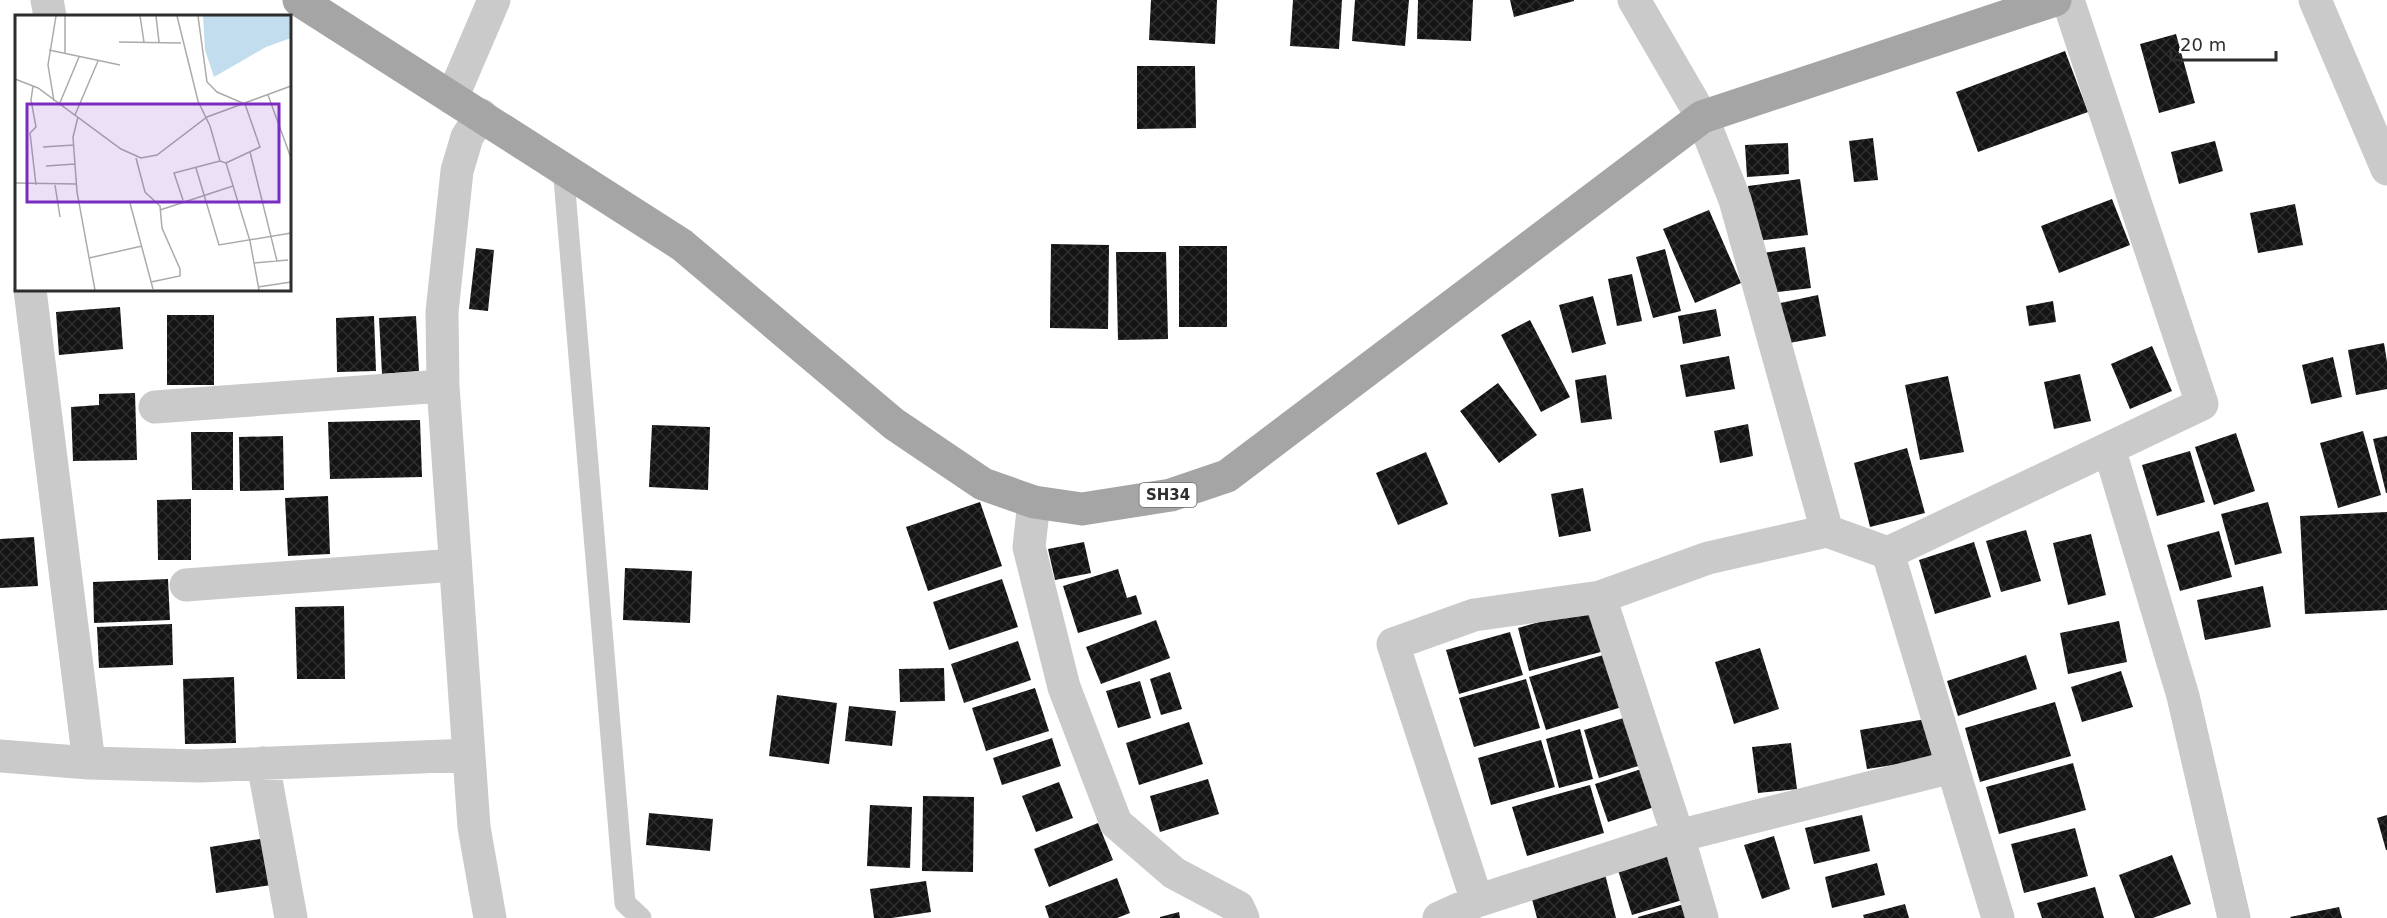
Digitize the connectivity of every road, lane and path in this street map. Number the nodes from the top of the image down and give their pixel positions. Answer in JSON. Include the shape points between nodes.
{"nodes":[{"id":1,"x":47,"y":0,"type":"edge"},
{"id":2,"x":494,"y":0,"type":"edge"},
{"id":3,"x":1634,"y":0,"type":"edge"},
{"id":4,"x":2055,"y":0,"type":"edge"},
{"id":5,"x":2068,"y":0,"type":"edge"},
{"id":6,"x":2315,"y":0,"type":"edge"},
{"id":7,"x":302,"y":1,"type":"edge"},
{"id":8,"x":50,"y":15,"type":"edge"},
{"id":9,"x":452,"y":98,"type":"junction"},
{"id":10,"x":481,"y":115,"type":"junction"},
{"id":11,"x":1702,"y":117,"type":"junction"},
{"id":12,"x":563,"y":167,"type":"junction"},
{"id":13,"x":2387,"y":169,"type":"edge"},
{"id":14,"x":30,"y":291,"type":"edge"},
{"id":15,"x":443,"y":386,"type":"junction"},
{"id":16,"x":155,"y":406,"type":"dead end"},
{"id":17,"x":2109,"y":448,"type":"junction"},
{"id":18,"x":1034,"y":502,"type":"junction"},
{"id":19,"x":1827,"y":531,"type":"junction"},
{"id":20,"x":1888,"y":553,"type":"junction"},
{"id":21,"x":454,"y":565,"type":"junction"},
{"id":22,"x":186,"y":585,"type":"dead end"},
{"id":23,"x":1600,"y":597,"type":"junction"},
{"id":24,"x":469,"y":755,"type":"junction"},
{"id":25,"x":0,"y":756,"type":"edge"},
{"id":26,"x":89,"y":763,"type":"junction"},
{"id":27,"x":263,"y":763,"type":"junction"},
{"id":28,"x":1952,"y":767,"type":"junction"},
{"id":29,"x":1678,"y":836,"type":"junction"},
{"id":30,"x":1477,"y":902,"type":"junction"},
{"id":31,"x":291,"y":918,"type":"edge"},
{"id":32,"x":490,"y":918,"type":"edge"},
{"id":33,"x":641,"y":918,"type":"edge"},
{"id":34,"x":1243,"y":918,"type":"edge"},
{"id":35,"x":1439,"y":918,"type":"edge"},
{"id":36,"x":1702,"y":918,"type":"edge"},
{"id":37,"x":1998,"y":918,"type":"edge"},
{"id":38,"x":2234,"y":918,"type":"edge"}],
"edges":[{"from":1,"to":8,"type":"street"},
{"from":2,"to":9,"type":"street"},
{"from":3,"to":11,"type":"street"},
{"from":4,"to":11,"type":"main road","number":"SH34"},
{"from":5,"to":17,"type":"street","via":[[2202,404]]},
{"from":6,"to":13,"type":"street"},
{"from":7,"to":9,"type":"main road","number":"SH34"},
{"from":9,"to":10,"type":"main road","number":"SH34"},
{"from":10,"to":12,"type":"main road","number":"SH34"},
{"from":10,"to":15,"type":"street","via":[[467,137],[457,171],[442,312]]},
{"from":11,"to":18,"type":"main road","number":"SH34","via":[[1227,476],[1171,495],[1082,509]]},
{"from":11,"to":19,"type":"street","via":[[1735,200]]},
{"from":12,"to":18,"type":"main road","number":"SH34","via":[[682,245],[894,424],[983,484]]},
{"from":12,"to":33,"type":"lane","via":[[625,903]]},
{"from":14,"to":26,"type":"street"},
{"from":15,"to":16,"type":"street"},
{"from":15,"to":21,"type":"street"},
{"from":17,"to":20,"type":"street"},
{"from":17,"to":38,"type":"street","via":[[2183,696]]},
{"from":18,"to":34,"type":"street","via":[[1029,547],[1064,687],[1116,824],[1174,873],[1238,907]]},
{"from":19,"to":20,"type":"street"},
{"from":19,"to":23,"type":"street","via":[[1708,558]]},
{"from":20,"to":28,"type":"street"},
{"from":21,"to":22,"type":"street"},
{"from":21,"to":24,"type":"street"},
{"from":23,"to":29,"type":"street"},
{"from":23,"to":30,"type":"street","via":[[1474,615],[1393,644]]},
{"from":24,"to":27,"type":"street"},
{"from":24,"to":32,"type":"street","via":[[474,827]]},
{"from":25,"to":26,"type":"street"},
{"from":26,"to":27,"type":"street"},
{"from":27,"to":31,"type":"street"},
{"from":28,"to":29,"type":"street"},
{"from":28,"to":37,"type":"street"},
{"from":29,"to":30,"type":"street"},
{"from":29,"to":36,"type":"street"},
{"from":30,"to":35,"type":"street"}]}
